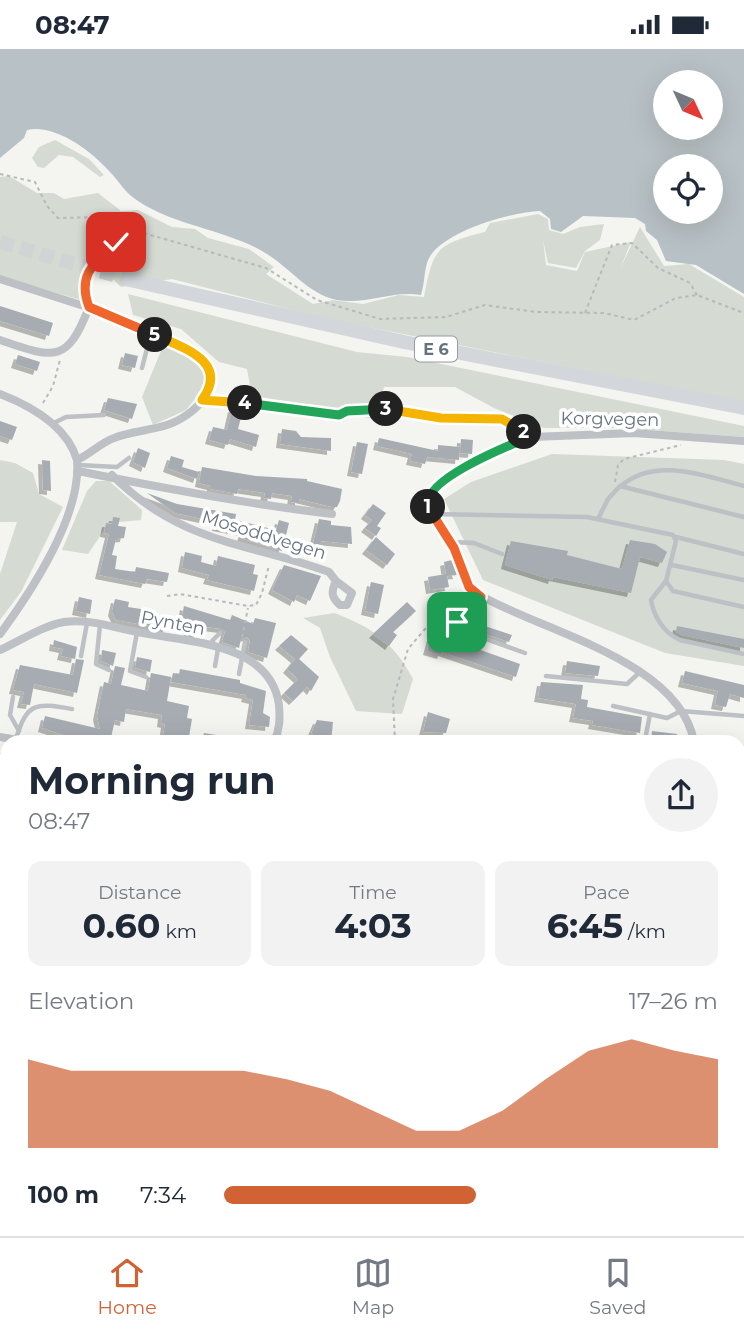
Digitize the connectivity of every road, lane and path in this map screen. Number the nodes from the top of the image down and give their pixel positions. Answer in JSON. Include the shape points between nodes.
{"nodes":[{"id":1,"x":0,"y":174,"type":"edge"},
{"id":2,"x":133,"y":230,"type":"junction"},
{"id":3,"x":0,"y":279,"type":"edge"},
{"id":4,"x":130,"y":281,"type":"tunnel mouth"},
{"id":5,"x":696,"y":295,"type":"junction"},
{"id":6,"x":89,"y":307,"type":"junction"},
{"id":7,"x":744,"y":313,"type":"edge"},
{"id":8,"x":584,"y":314,"type":"junction"},
{"id":9,"x":151,"y":333,"type":"junction"},
{"id":10,"x":0,"y":340,"type":"edge"},
{"id":11,"x":59,"y":352,"type":"junction"},
{"id":12,"x":142,"y":368,"type":"dead end"},
{"id":13,"x":0,"y":394,"type":"edge"},
{"id":14,"x":202,"y":400,"type":"junction"},
{"id":15,"x":744,"y":408,"type":"edge"},
{"id":16,"x":36,"y":412,"type":"junction"},
{"id":17,"x":392,"y":412,"type":"joint"},
{"id":18,"x":104,"y":415,"type":"dead end"},
{"id":19,"x":342,"y":415,"type":"joint"},
{"id":20,"x":52,"y":424,"type":"junction"},
{"id":21,"x":532,"y":436,"type":"junction"},
{"id":22,"x":744,"y":441,"type":"edge"},
{"id":23,"x":663,"y":443,"type":"dead end"},
{"id":24,"x":129,"y":457,"type":"dead end"},
{"id":25,"x":78,"y":465,"type":"junction"},
{"id":26,"x":112,"y":475,"type":"junction"},
{"id":27,"x":744,"y":486,"type":"edge"},
{"id":28,"x":618,"y":489,"type":"junction"},
{"id":29,"x":332,"y":514,"type":"dead end"},
{"id":30,"x":430,"y":514,"type":"junction"},
{"id":31,"x":744,"y":517,"type":"edge"},
{"id":32,"x":598,"y":519,"type":"junction"},
{"id":33,"x":676,"y":537,"type":"junction"},
{"id":34,"x":451,"y":542,"type":"junction"},
{"id":35,"x":502,"y":554,"type":"dead end"},
{"id":36,"x":744,"y":554,"type":"edge"},
{"id":37,"x":271,"y":557,"type":"junction"},
{"id":38,"x":671,"y":565,"type":"junction"},
{"id":39,"x":666,"y":580,"type":"junction"},
{"id":40,"x":744,"y":580,"type":"edge"},
{"id":41,"x":336,"y":581,"type":"dead end"},
{"id":42,"x":469,"y":587,"type":"junction"},
{"id":43,"x":167,"y":596,"type":"dead end"},
{"id":44,"x":481,"y":597,"type":"junction"},
{"id":45,"x":248,"y":606,"type":"junction"},
{"id":46,"x":744,"y":607,"type":"edge"},
{"id":47,"x":457,"y":622,"type":"junction"},
{"id":48,"x":88,"y":623,"type":"junction"},
{"id":49,"x":100,"y":625,"type":"junction"},
{"id":50,"x":138,"y":632,"type":"junction"},
{"id":51,"x":220,"y":633,"type":"dead end"},
{"id":52,"x":0,"y":634,"type":"edge"},
{"id":53,"x":429,"y":640,"type":"dead end"},
{"id":54,"x":245,"y":642,"type":"dead end"},
{"id":55,"x":218,"y":649,"type":"junction"},
{"id":56,"x":0,"y":650,"type":"edge"},
{"id":57,"x":525,"y":653,"type":"dead end"},
{"id":58,"x":744,"y":654,"type":"edge"},
{"id":59,"x":240,"y":655,"type":"junction"},
{"id":60,"x":81,"y":656,"type":"dead end"},
{"id":61,"x":215,"y":666,"type":"dead end"},
{"id":62,"x":109,"y":670,"type":"dead end"},
{"id":63,"x":640,"y":671,"type":"junction"},
{"id":64,"x":239,"y":674,"type":"dead end"},
{"id":65,"x":546,"y":676,"type":"dead end"},
{"id":66,"x":146,"y":677,"type":"dead end"},
{"id":67,"x":13,"y":697,"type":"dead end"},
{"id":68,"x":613,"y":706,"type":"dead end"},
{"id":69,"x":72,"y":709,"type":"dead end"},
{"id":70,"x":681,"y":711,"type":"junction"},
{"id":71,"x":650,"y":714,"type":"junction"},
{"id":72,"x":744,"y":716,"type":"edge"},
{"id":73,"x":18,"y":735,"type":"joint"},
{"id":74,"x":276,"y":735,"type":"edge"},
{"id":75,"x":396,"y":735,"type":"edge"},
{"id":76,"x":646,"y":735,"type":"edge"},
{"id":77,"x":691,"y":735,"type":"edge"}],
"edges":[{"from":1,"to":2,"type":"path","via":[[35,182],[58,218],[99,215]]},
{"from":2,"to":6,"type":"path","via":[[90,265],[84,284]]},
{"from":2,"to":8,"type":"path","via":[[266,268],[317,300],[374,318],[454,316],[485,305]]},
{"from":3,"to":6,"type":"street"},
{"from":4,"to":15,"type":"highway","number":"E 6","via":[[404,342]]},
{"from":5,"to":7,"type":"path"},
{"from":5,"to":8,"type":"path","via":[[676,298],[636,320]]},
{"from":5,"to":8,"type":"path","via":[[690,283],[658,268],[632,243],[612,245]]},
{"from":6,"to":9,"type":"street"},
{"from":6,"to":11,"type":"street","via":[[74,341]]},
{"from":9,"to":12,"type":"lane"},
{"from":9,"to":14,"type":"street","via":[[192,353],[210,368],[212,383]]},
{"from":10,"to":11,"type":"street","via":[[35,351]]},
{"from":11,"to":16,"type":"path","via":[[53,386]]},
{"from":13,"to":16,"type":"street"},
{"from":14,"to":19,"type":"lane"},
{"from":14,"to":25,"type":"street","via":[[172,423],[114,438]]},
{"from":16,"to":20,"type":"street"},
{"from":17,"to":19,"type":"path","via":[[347,411]]},
{"from":17,"to":21,"type":"lane","via":[[502,419]]},
{"from":18,"to":20,"type":"lane","via":[[66,417]]},
{"from":20,"to":25,"type":"street","via":[[69,442]]},
{"from":21,"to":22,"type":"street","name":"Korgvegen","via":[[634,433]]},
{"from":21,"to":30,"type":"street","name":"Korgvegen","via":[[436,485],[426,504]]},
{"from":23,"to":28,"type":"path","via":[[682,445],[624,459],[615,473]]},
{"from":24,"to":25,"type":"lane","via":[[117,467]]},
{"from":25,"to":26,"type":"street","name":"Mosoddvegen"},
{"from":25,"to":52,"type":"street","via":[[70,505],[56,540],[20,609]]},
{"from":26,"to":29,"type":"street","name":"Mosoddvegen","via":[[195,495]]},
{"from":26,"to":37,"type":"street","name":"Mosoddvegen","via":[[143,505],[187,527]]},
{"from":27,"to":28,"type":"lane","via":[[692,473],[645,471]]},
{"from":28,"to":31,"type":"lane"},
{"from":28,"to":32,"type":"lane"},
{"from":30,"to":32,"type":"lane"},
{"from":30,"to":34,"type":"street"},
{"from":32,"to":33,"type":"lane"},
{"from":33,"to":36,"type":"lane"},
{"from":33,"to":38,"type":"lane"},
{"from":34,"to":35,"type":"lane","via":[[474,543]]},
{"from":34,"to":42,"type":"street"},
{"from":37,"to":41,"type":"street","name":"Mosoddvegen","via":[[329,572]]},
{"from":37,"to":45,"type":"path","via":[[262,593],[256,605]]},
{"from":38,"to":39,"type":"lane"},
{"from":38,"to":40,"type":"lane"},
{"from":39,"to":46,"type":"lane","via":[[673,591]]},
{"from":39,"to":58,"type":"lane","via":[[651,600],[660,624],[671,636]]},
{"from":42,"to":44,"type":"street"},
{"from":42,"to":75,"type":"path","via":[[451,613],[425,629],[408,649],[393,699]]},
{"from":43,"to":45,"type":"path","via":[[180,594]]},
{"from":44,"to":47,"type":"lane"},
{"from":44,"to":63,"type":"street"},
{"from":45,"to":59,"type":"path"},
{"from":47,"to":53,"type":"path","via":[[436,629]]},
{"from":47,"to":57,"type":"lane","via":[[461,632]]},
{"from":48,"to":49,"type":"street","name":"Pynten"},
{"from":48,"to":56,"type":"street","name":"Pynten","via":[[56,624]]},
{"from":48,"to":60,"type":"lane"},
{"from":49,"to":50,"type":"street","name":"Pynten"},
{"from":49,"to":62,"type":"lane","via":[[96,664]]},
{"from":50,"to":55,"type":"street","name":"Pynten"},
{"from":50,"to":66,"type":"lane","via":[[130,671]]},
{"from":51,"to":55,"type":"lane","via":[[212,641]]},
{"from":54,"to":59,"type":"lane"},
{"from":55,"to":59,"type":"street","name":"Pynten"},
{"from":55,"to":61,"type":"lane"},
{"from":59,"to":64,"type":"lane"},
{"from":59,"to":74,"type":"street","name":"Pynten","via":[[266,671],[274,685],[280,717]]},
{"from":63,"to":65,"type":"lane","via":[[627,684]]},
{"from":63,"to":70,"type":"street"},
{"from":67,"to":73,"type":"lane","via":[[10,715]]},
{"from":68,"to":71,"type":"lane"},
{"from":69,"to":73,"type":"lane","via":[[40,704],[27,711]]},
{"from":70,"to":71,"type":"lane","via":[[667,718]]},
{"from":70,"to":72,"type":"lane"},
{"from":70,"to":77,"type":"street"},
{"from":71,"to":76,"type":"lane"}]}
